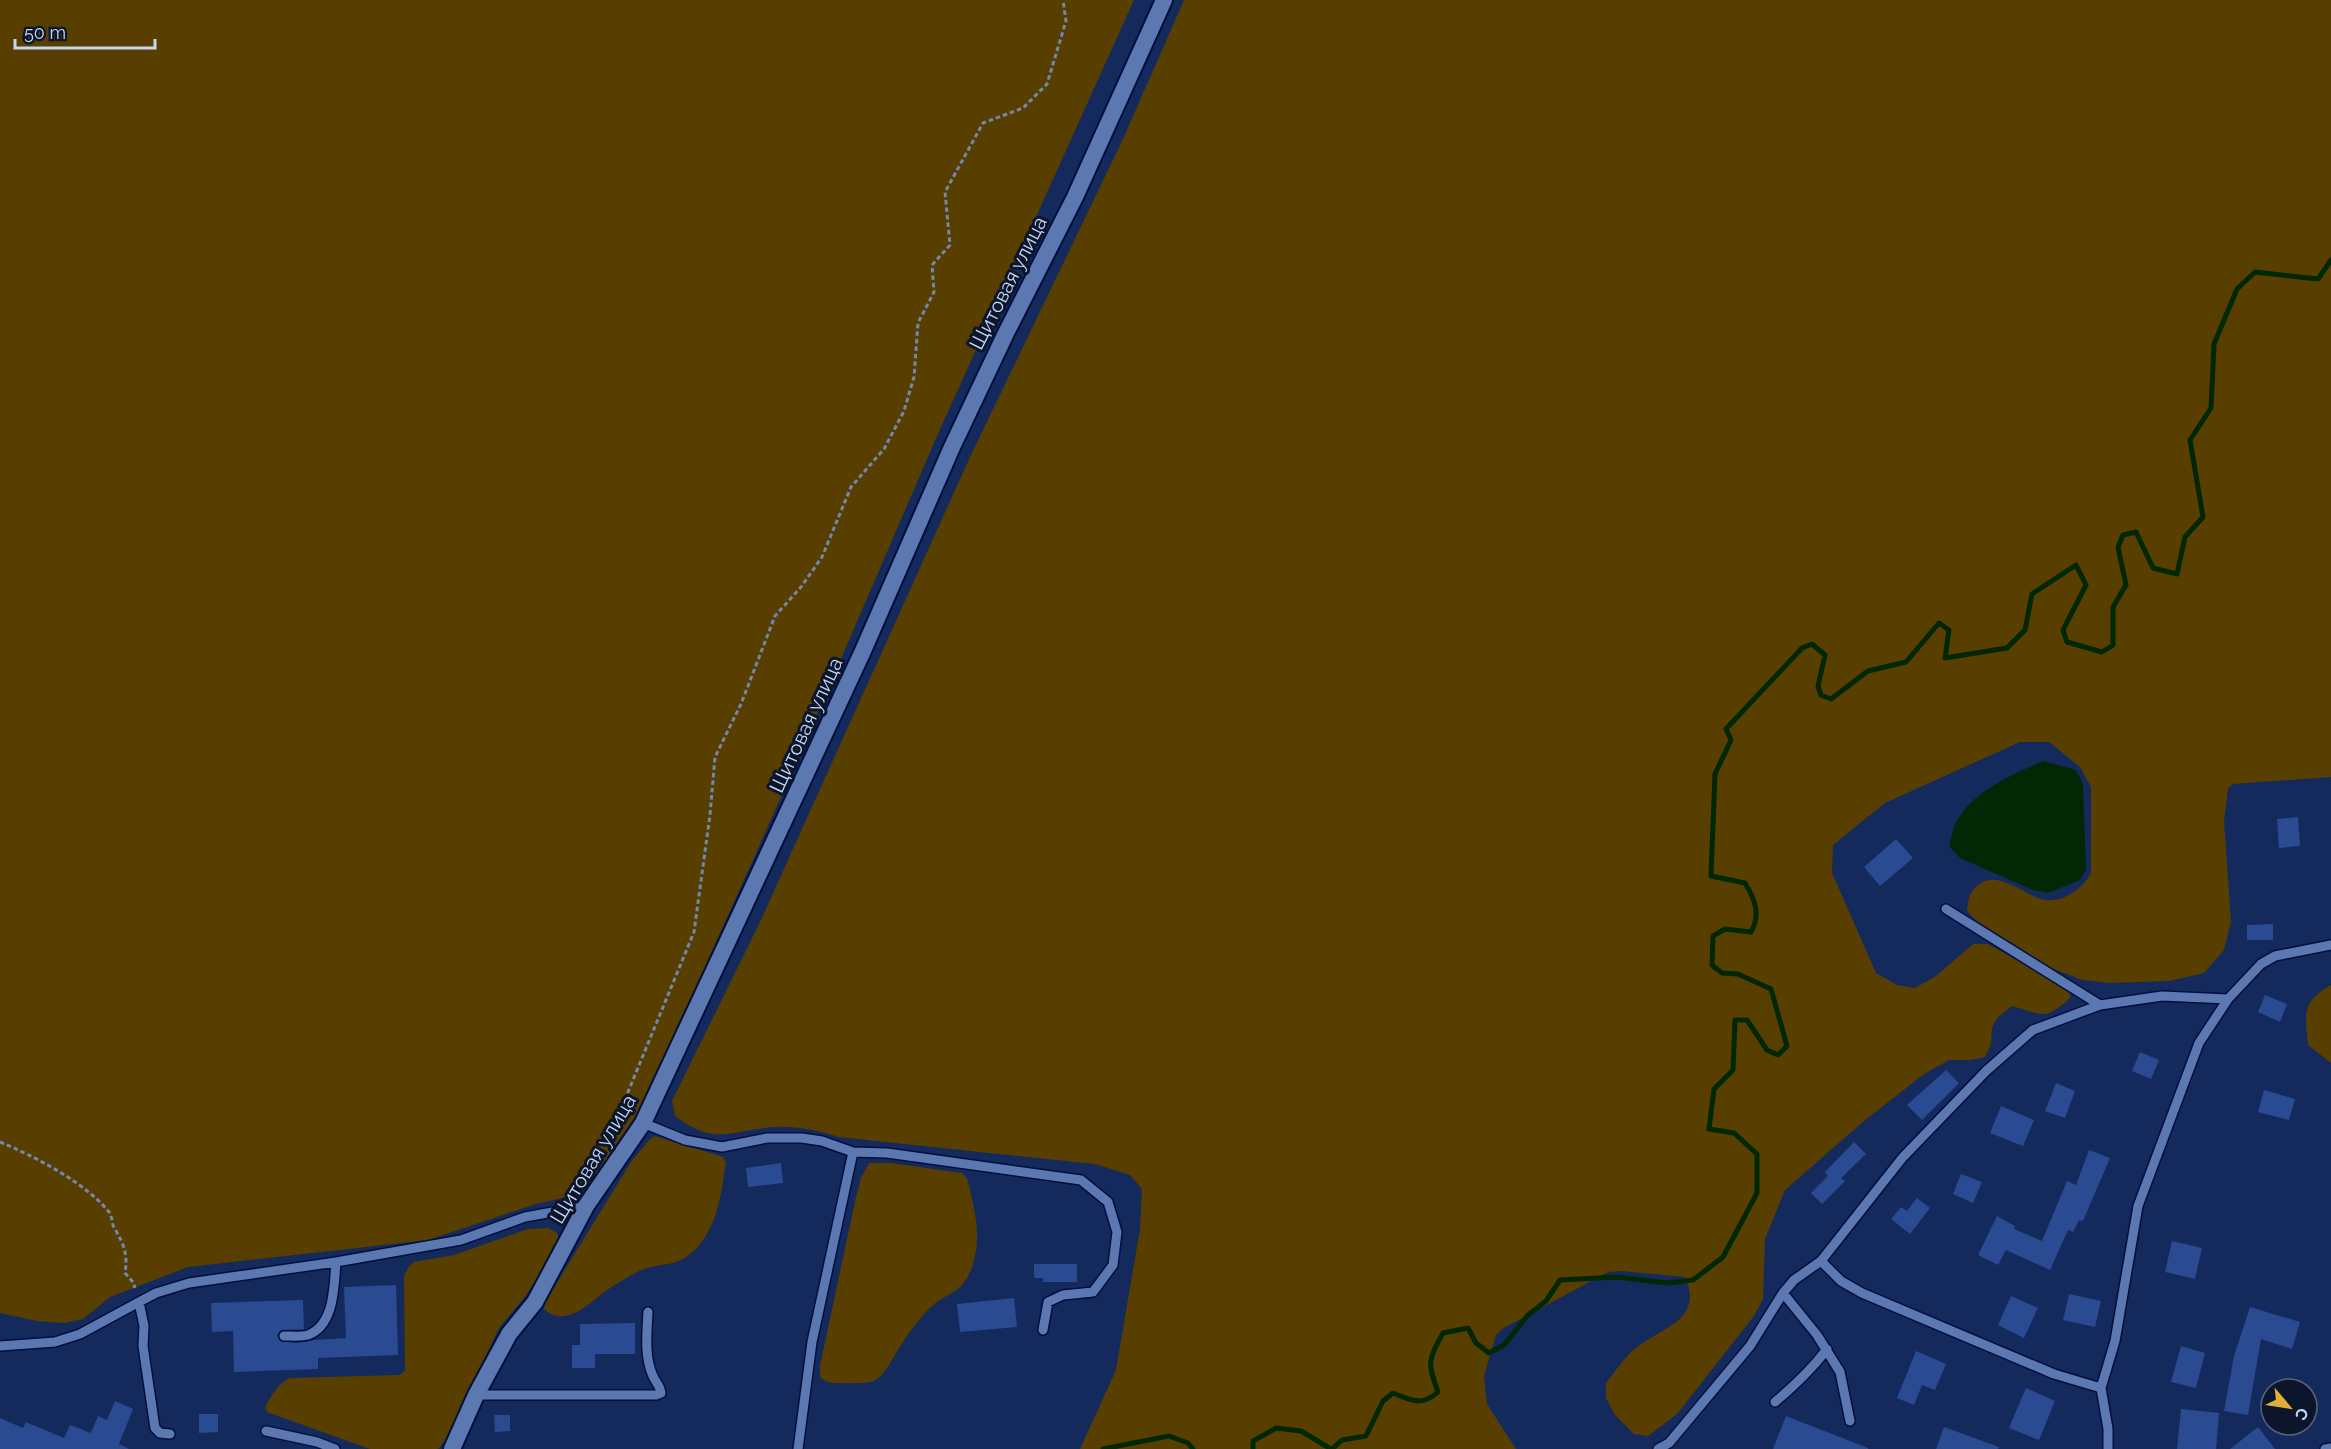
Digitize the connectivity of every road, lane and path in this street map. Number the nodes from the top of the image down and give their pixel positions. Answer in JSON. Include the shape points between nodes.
{"nodes":[{"id":1,"x":1063,"y":0,"type":"edge"},
{"id":2,"x":1164,"y":0,"type":"edge"},
{"id":3,"x":1946,"y":909,"type":"dead end"},
{"id":4,"x":2331,"y":945,"type":"edge"},
{"id":5,"x":2228,"y":999,"type":"junction"},
{"id":6,"x":2100,"y":1005,"type":"junction"},
{"id":7,"x":643,"y":1123,"type":"junction"},
{"id":8,"x":0,"y":1142,"type":"edge"},
{"id":9,"x":623,"y":1150,"type":"junction"},
{"id":10,"x":853,"y":1152,"type":"junction"},
{"id":11,"x":586,"y":1206,"type":"junction"},
{"id":12,"x":1821,"y":1261,"type":"junction"},
{"id":13,"x":336,"y":1262,"type":"junction"},
{"id":14,"x":1783,"y":1293,"type":"junction"},
{"id":15,"x":139,"y":1302,"type":"junction"},
{"id":16,"x":648,"y":1312,"type":"dead end"},
{"id":17,"x":1043,"y":1330,"type":"dead end"},
{"id":18,"x":284,"y":1336,"type":"dead end"},
{"id":19,"x":0,"y":1346,"type":"edge"},
{"id":20,"x":1827,"y":1349,"type":"junction"},
{"id":21,"x":2101,"y":1388,"type":"junction"},
{"id":22,"x":476,"y":1395,"type":"junction"},
{"id":23,"x":1775,"y":1402,"type":"dead end"},
{"id":24,"x":1851,"y":1421,"type":"dead end"},
{"id":25,"x":267,"y":1431,"type":"dead end"},
{"id":26,"x":171,"y":1434,"type":"dead end"},
{"id":27,"x":1671,"y":1446,"type":"edge"},
{"id":28,"x":2331,"y":1448,"type":"edge"},
{"id":29,"x":335,"y":1449,"type":"edge"},
{"id":30,"x":452,"y":1449,"type":"edge"},
{"id":31,"x":798,"y":1449,"type":"edge"},
{"id":32,"x":1658,"y":1449,"type":"edge"},
{"id":33,"x":2109,"y":1449,"type":"edge"},
{"id":34,"x":2325,"y":1449,"type":"edge"}],
"edges":[{"from":1,"to":9,"type":"path","via":[[1066,21],[1047,84],[1023,108],[983,123],[945,192],[950,245],[932,266],[934,292],[918,323],[914,377],[904,411],[884,449],[851,487],[822,558],[774,616],[741,704],[715,757],[693,932],[623,1104],[617,1127]]},
{"from":2,"to":7,"type":"street","name":"Щитовая улица","via":[[1075,197],[952,447],[862,653]]},
{"from":3,"to":6,"type":"lane"},
{"from":4,"to":5,"type":"lane","via":[[2275,956],[2261,964]]},
{"from":5,"to":6,"type":"lane","via":[[2162,996]]},
{"from":5,"to":21,"type":"lane","via":[[2199,1043],[2138,1206],[2115,1341]]},
{"from":6,"to":12,"type":"lane","via":[[2033,1030],[1986,1071],[1903,1157]]},
{"from":7,"to":9,"type":"street","name":"Щитовая улица"},
{"from":7,"to":10,"type":"lane","via":[[685,1140],[722,1147],[767,1138],[802,1138]]},
{"from":8,"to":15,"type":"path","via":[[70,1179],[112,1214],[113,1227],[126,1249],[125,1273],[134,1282]]},
{"from":9,"to":11,"type":"street","name":"Щитовая улица"},
{"from":10,"to":17,"type":"lane","via":[[887,1153],[1082,1180],[1108,1202],[1117,1232],[1113,1265],[1093,1292],[1063,1295],[1048,1302]]},
{"from":10,"to":31,"type":"lane","via":[[812,1342]]},
{"from":11,"to":13,"type":"lane","via":[[525,1217],[461,1240]]},
{"from":11,"to":22,"type":"street","name":"Щитовая улица","via":[[535,1302],[509,1334]]},
{"from":12,"to":14,"type":"lane"},
{"from":12,"to":21,"type":"lane","via":[[1841,1281],[1862,1293],[2054,1374]]},
{"from":13,"to":15,"type":"lane","via":[[189,1283]]},
{"from":13,"to":18,"type":"lane","via":[[330,1311],[308,1335]]},
{"from":14,"to":20,"type":"lane"},
{"from":14,"to":27,"type":"lane","via":[[1750,1346]]},
{"from":15,"to":19,"type":"lane","via":[[80,1334],[55,1342]]},
{"from":15,"to":26,"type":"lane","via":[[155,1428]]},
{"from":16,"to":22,"type":"lane","via":[[647,1350],[661,1393]]},
{"from":20,"to":23,"type":"lane"},
{"from":20,"to":24,"type":"lane","via":[[1840,1372]]},
{"from":21,"to":33,"type":"lane"},
{"from":22,"to":30,"type":"street","name":"Щитовая улица"},
{"from":25,"to":29,"type":"lane","via":[[309,1439]]},
{"from":27,"to":32,"type":"lane"},
{"from":28,"to":34,"type":"lane"}]}
